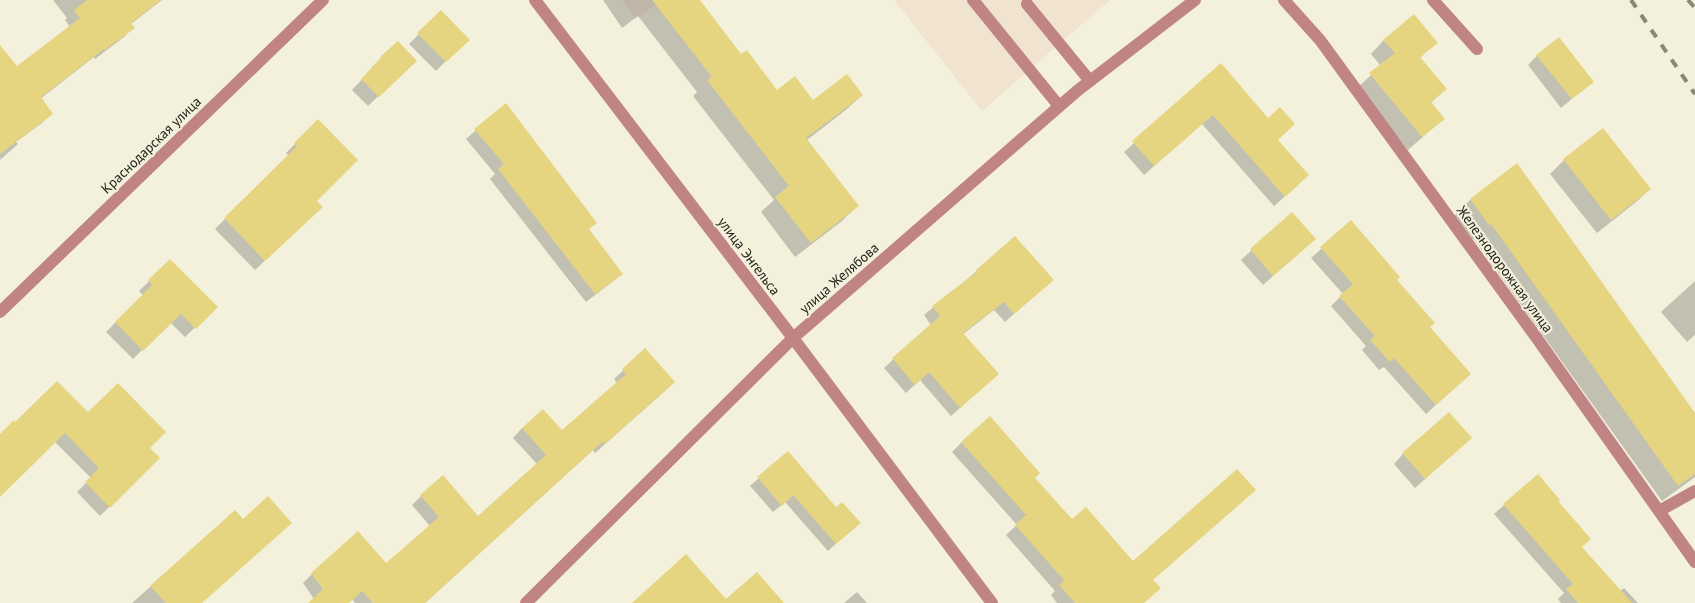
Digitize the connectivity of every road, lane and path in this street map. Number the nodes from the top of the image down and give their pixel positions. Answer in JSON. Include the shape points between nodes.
{"nodes":[{"id":1,"x":323,"y":0,"type":"edge"},
{"id":2,"x":535,"y":0,"type":"edge"},
{"id":3,"x":973,"y":0,"type":"edge"},
{"id":4,"x":1195,"y":0,"type":"edge"},
{"id":5,"x":1284,"y":0,"type":"edge"},
{"id":6,"x":1433,"y":0,"type":"edge"},
{"id":7,"x":1027,"y":4,"type":"dead end"},
{"id":8,"x":1477,"y":49,"type":"dead end"},
{"id":9,"x":1090,"y":81,"type":"junction"},
{"id":10,"x":1059,"y":106,"type":"junction"},
{"id":11,"x":0,"y":312,"type":"edge"},
{"id":12,"x":793,"y":338,"type":"junction"},
{"id":13,"x":1695,"y":491,"type":"edge"},
{"id":14,"x":1659,"y":511,"type":"junction"},
{"id":15,"x":1695,"y":562,"type":"edge"},
{"id":16,"x":526,"y":603,"type":"edge"},
{"id":17,"x":992,"y":603,"type":"edge"}],
"edges":[{"from":1,"to":11,"type":"street","name":"Краснодарская улица"},
{"from":2,"to":12,"type":"street","name":"улица Энгельса"},
{"from":3,"to":10,"type":"street"},
{"from":4,"to":9,"type":"street","name":"улица Желябова"},
{"from":5,"to":14,"type":"street","name":"Железнодорожная улица","via":[[1320,40]]},
{"from":6,"to":8,"type":"street"},
{"from":7,"to":9,"type":"street"},
{"from":9,"to":10,"type":"street","name":"улица Желябова"},
{"from":10,"to":12,"type":"street","name":"улица Желябова"},
{"from":12,"to":16,"type":"street","name":"улица Желябова"},
{"from":12,"to":17,"type":"street","name":"улица Энгельса"},
{"from":13,"to":14,"type":"street"},
{"from":14,"to":15,"type":"street","name":"Железнодорожная улица"}]}
